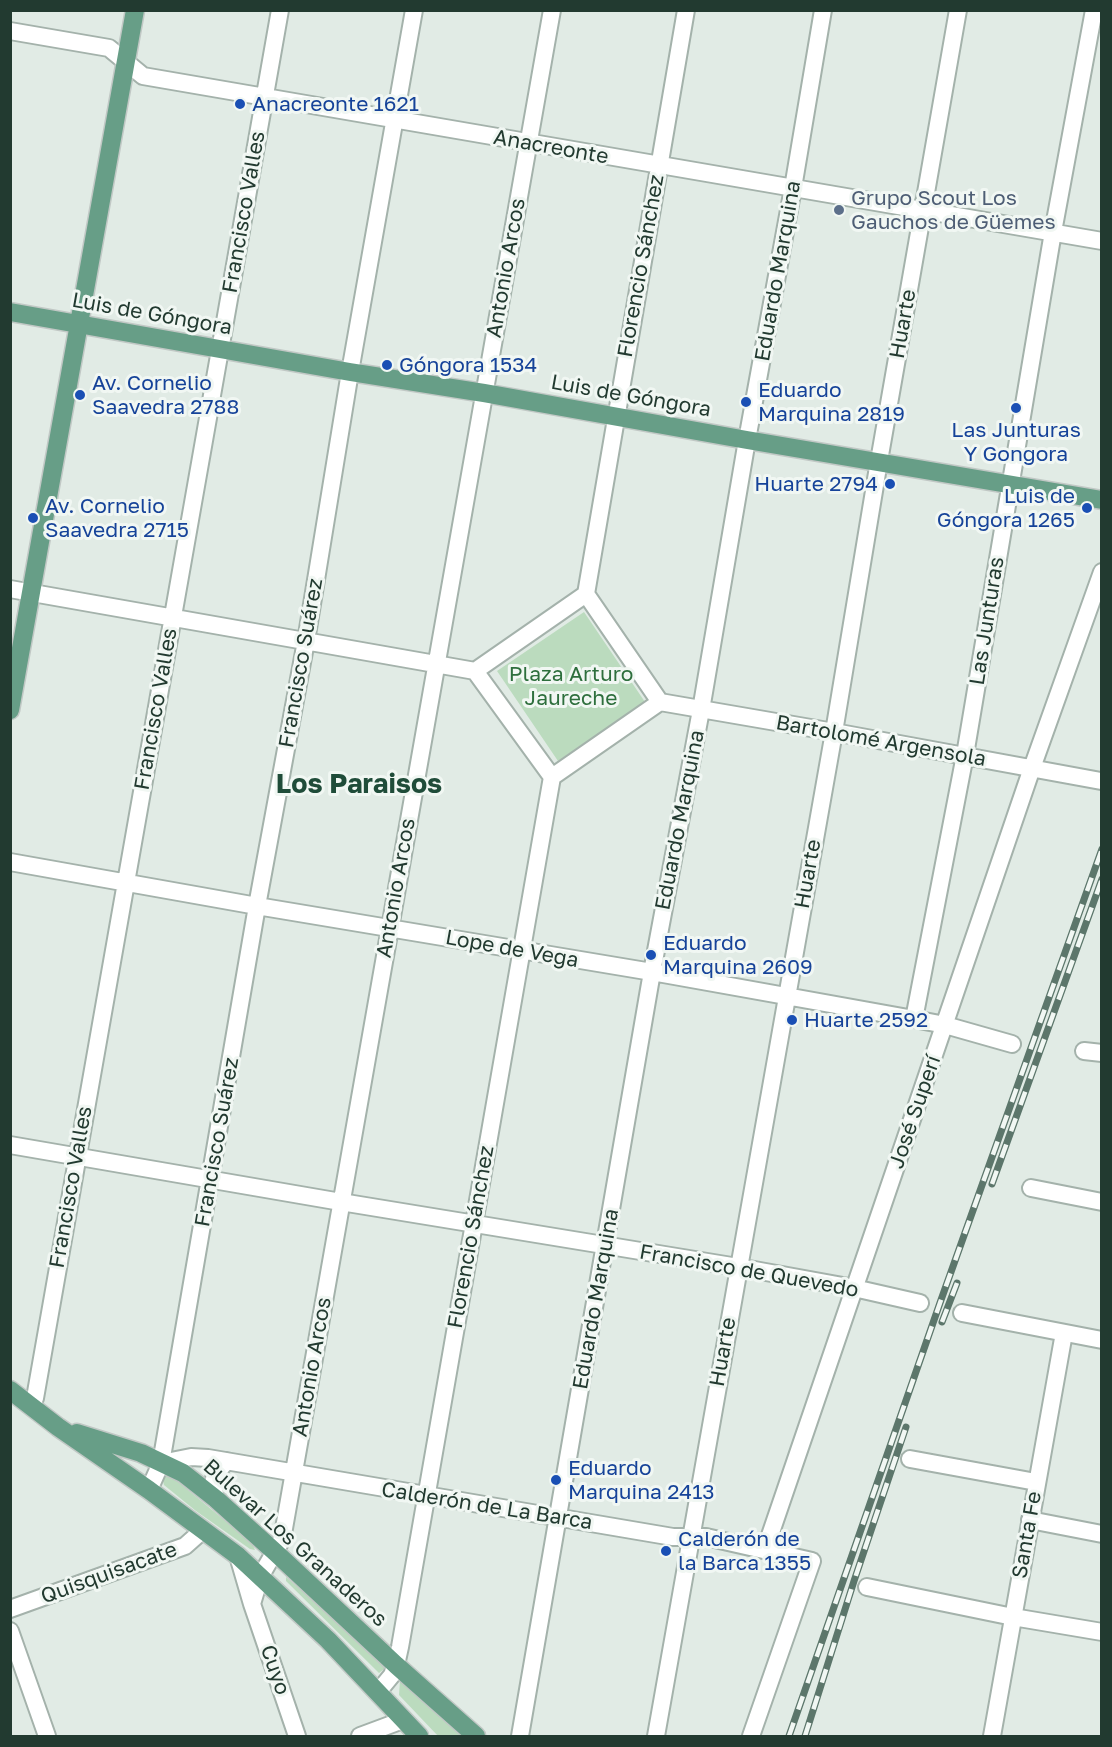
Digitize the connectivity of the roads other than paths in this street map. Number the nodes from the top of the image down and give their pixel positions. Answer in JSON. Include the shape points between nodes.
{"nodes":[{"id":1,"x":135,"y":10,"type":"edge"},
{"id":2,"x":280,"y":10,"type":"edge"},
{"id":3,"x":414,"y":10,"type":"edge"},
{"id":4,"x":552,"y":10,"type":"edge"},
{"id":5,"x":686,"y":10,"type":"edge"},
{"id":6,"x":823,"y":10,"type":"edge"},
{"id":7,"x":958,"y":10,"type":"edge"},
{"id":8,"x":1094,"y":10,"type":"edge"},
{"id":9,"x":10,"y":31,"type":"edge"},
{"id":10,"x":126,"y":62,"type":"junction"},
{"id":11,"x":265,"y":98,"type":"junction"},
{"id":12,"x":395,"y":120,"type":"junction"},
{"id":13,"x":528,"y":143,"type":"junction"},
{"id":14,"x":659,"y":165,"type":"junction"},
{"id":15,"x":793,"y":188,"type":"junction"},
{"id":16,"x":922,"y":210,"type":"junction"},
{"id":17,"x":1053,"y":232,"type":"junction"},
{"id":18,"x":1101,"y":241,"type":"edge"},
{"id":19,"x":10,"y":312,"type":"edge"},
{"id":20,"x":79,"y":324,"type":"junction"},
{"id":21,"x":220,"y":348,"type":"junction"},
{"id":22,"x":350,"y":372,"type":"junction"},
{"id":23,"x":484,"y":393,"type":"junction"},
{"id":24,"x":615,"y":417,"type":"junction"},
{"id":25,"x":747,"y":440,"type":"junction"},
{"id":26,"x":879,"y":461,"type":"junction"},
{"id":27,"x":1010,"y":484,"type":"junction"},
{"id":28,"x":1101,"y":500,"type":"edge"},
{"id":29,"x":1101,"y":572,"type":"edge"},
{"id":30,"x":10,"y":589,"type":"edge"},
{"id":31,"x":32,"y":593,"type":"junction"},
{"id":32,"x":586,"y":594,"type":"junction"},
{"id":33,"x":172,"y":618,"type":"junction"},
{"id":34,"x":306,"y":641,"type":"junction"},
{"id":35,"x":436,"y":665,"type":"junction"},
{"id":36,"x":475,"y":671,"type":"junction"},
{"id":37,"x":660,"y":702,"type":"junction"},
{"id":38,"x":10,"y":710,"type":"edge"},
{"id":39,"x":701,"y":710,"type":"junction"},
{"id":40,"x":834,"y":732,"type":"junction"},
{"id":41,"x":965,"y":755,"type":"junction"},
{"id":42,"x":1032,"y":768,"type":"junction"},
{"id":43,"x":552,"y":777,"type":"junction"},
{"id":44,"x":1101,"y":781,"type":"edge"},
{"id":45,"x":10,"y":862,"type":"edge"},
{"id":46,"x":125,"y":882,"type":"junction"},
{"id":47,"x":257,"y":906,"type":"junction"},
{"id":48,"x":389,"y":927,"type":"junction"},
{"id":49,"x":521,"y":951,"type":"junction"},
{"id":50,"x":652,"y":972,"type":"junction"},
{"id":51,"x":786,"y":996,"type":"junction"},
{"id":52,"x":914,"y":1019,"type":"junction"},
{"id":53,"x":945,"y":1025,"type":"junction"},
{"id":54,"x":1012,"y":1044,"type":"dead end"},
{"id":55,"x":1084,"y":1051,"type":"dead end"},
{"id":56,"x":1101,"y":1053,"type":"edge"},
{"id":57,"x":10,"y":1145,"type":"edge"},
{"id":58,"x":76,"y":1157,"type":"junction"},
{"id":59,"x":210,"y":1180,"type":"junction"},
{"id":60,"x":1031,"y":1188,"type":"dead end"},
{"id":61,"x":341,"y":1202,"type":"junction"},
{"id":62,"x":1101,"y":1202,"type":"edge"},
{"id":63,"x":473,"y":1224,"type":"junction"},
{"id":64,"x":605,"y":1246,"type":"junction"},
{"id":65,"x":738,"y":1267,"type":"junction"},
{"id":66,"x":854,"y":1288,"type":"junction"},
{"id":67,"x":920,"y":1303,"type":"dead end"},
{"id":68,"x":962,"y":1313,"type":"dead end"},
{"id":69,"x":1064,"y":1333,"type":"junction"},
{"id":70,"x":1101,"y":1340,"type":"edge"},
{"id":71,"x":10,"y":1389,"type":"edge"},
{"id":72,"x":32,"y":1406,"type":"junction"},
{"id":73,"x":58,"y":1426,"type":"junction"},
{"id":74,"x":910,"y":1459,"type":"dead end"},
{"id":75,"x":227,"y":1461,"type":"junction"},
{"id":76,"x":162,"y":1463,"type":"junction"},
{"id":77,"x":294,"y":1473,"type":"junction"},
{"id":78,"x":1036,"y":1482,"type":"junction"},
{"id":79,"x":149,"y":1490,"type":"junction"},
{"id":80,"x":428,"y":1496,"type":"junction"},
{"id":81,"x":216,"y":1499,"type":"junction"},
{"id":82,"x":557,"y":1517,"type":"junction"},
{"id":83,"x":1030,"y":1520,"type":"junction"},
{"id":84,"x":203,"y":1530,"type":"junction"},
{"id":85,"x":1101,"y":1534,"type":"edge"},
{"id":86,"x":691,"y":1537,"type":"junction"},
{"id":87,"x":765,"y":1550,"type":"junction"},
{"id":88,"x":275,"y":1552,"type":"junction"},
{"id":89,"x":238,"y":1556,"type":"junction"},
{"id":90,"x":260,"y":1577,"type":"junction"},
{"id":91,"x":867,"y":1587,"type":"dead end"},
{"id":92,"x":252,"y":1604,"type":"junction"},
{"id":93,"x":10,"y":1609,"type":"edge"},
{"id":94,"x":1013,"y":1617,"type":"junction"},
{"id":95,"x":10,"y":1631,"type":"edge"},
{"id":96,"x":1101,"y":1632,"type":"edge"},
{"id":97,"x":396,"y":1665,"type":"junction"},
{"id":98,"x":378,"y":1692,"type":"junction"},
{"id":99,"x":403,"y":1720,"type":"junction"},
{"id":100,"x":47,"y":1737,"type":"edge"},
{"id":101,"x":297,"y":1737,"type":"edge"},
{"id":102,"x":360,"y":1737,"type":"edge"},
{"id":103,"x":419,"y":1737,"type":"edge"},
{"id":104,"x":476,"y":1737,"type":"edge"},
{"id":105,"x":520,"y":1737,"type":"edge"},
{"id":106,"x":656,"y":1737,"type":"edge"},
{"id":107,"x":751,"y":1737,"type":"edge"},
{"id":108,"x":992,"y":1737,"type":"edge"}],
"edges":[{"from":1,"to":10,"type":"main road"},
{"from":2,"to":11,"type":"street","name":"Francisco Valles"},
{"from":3,"to":12,"type":"street","name":"Francisco Suárez"},
{"from":4,"to":13,"type":"street","name":"Antonio Arcos"},
{"from":5,"to":14,"type":"street","name":"Florencio Sánchez"},
{"from":6,"to":15,"type":"street","name":"Eduardo Marquina"},
{"from":7,"to":16,"type":"street","name":"Huarte"},
{"from":8,"to":17,"type":"street","name":"Las Junturas"},
{"from":9,"to":10,"type":"street","name":"Anacreonte","via":[[108,48]]},
{"from":10,"to":11,"type":"street","name":"Anacreonte","via":[[143,76]]},
{"from":10,"to":20,"type":"main road"},
{"from":11,"to":12,"type":"street","name":"Anacreonte"},
{"from":11,"to":21,"type":"street","name":"Francisco Valles"},
{"from":12,"to":13,"type":"street","name":"Anacreonte"},
{"from":12,"to":22,"type":"street","name":"Francisco Suárez"},
{"from":13,"to":14,"type":"street","name":"Anacreonte"},
{"from":13,"to":23,"type":"street","name":"Antonio Arcos"},
{"from":14,"to":15,"type":"street","name":"Anacreonte"},
{"from":14,"to":24,"type":"street","name":"Florencio Sánchez"},
{"from":15,"to":16,"type":"street","name":"Anacreonte"},
{"from":15,"to":25,"type":"street","name":"Eduardo Marquina"},
{"from":16,"to":17,"type":"street","name":"Anacreonte"},
{"from":16,"to":26,"type":"street","name":"Huarte"},
{"from":17,"to":18,"type":"street","name":"Anacreonte"},
{"from":17,"to":27,"type":"street","name":"Las Junturas"},
{"from":19,"to":20,"type":"main road","name":"Luis de Góngora"},
{"from":20,"to":21,"type":"main road","name":"Luis de Góngora"},
{"from":20,"to":31,"type":"main road"},
{"from":21,"to":22,"type":"main road","name":"Luis de Góngora"},
{"from":21,"to":33,"type":"street","name":"Francisco Valles"},
{"from":22,"to":23,"type":"main road","name":"Luis de Góngora"},
{"from":22,"to":34,"type":"street","name":"Francisco Suárez"},
{"from":23,"to":24,"type":"main road","name":"Luis de Góngora"},
{"from":23,"to":35,"type":"street","name":"Antonio Arcos"},
{"from":24,"to":25,"type":"main road","name":"Luis de Góngora"},
{"from":24,"to":32,"type":"street","name":"Florencio Sánchez"},
{"from":25,"to":26,"type":"main road","name":"Luis de Góngora"},
{"from":25,"to":39,"type":"street","name":"Eduardo Marquina"},
{"from":26,"to":27,"type":"main road","name":"Luis de Góngora"},
{"from":26,"to":40,"type":"street","name":"Huarte"},
{"from":27,"to":28,"type":"main road","name":"Luis de Góngora"},
{"from":27,"to":41,"type":"street","name":"Las Junturas"},
{"from":29,"to":42,"type":"street","name":"José Superí"},
{"from":30,"to":31,"type":"street"},
{"from":31,"to":33,"type":"street"},
{"from":31,"to":38,"type":"main road"},
{"from":32,"to":36,"type":"street"},
{"from":32,"to":37,"type":"street"},
{"from":33,"to":34,"type":"street"},
{"from":33,"to":46,"type":"street","name":"Francisco Valles"},
{"from":34,"to":35,"type":"street"},
{"from":34,"to":47,"type":"street","name":"Francisco Suárez"},
{"from":35,"to":36,"type":"street"},
{"from":35,"to":48,"type":"street","name":"Antonio Arcos"},
{"from":36,"to":43,"type":"street"},
{"from":37,"to":39,"type":"street","name":"Bartolomé Argensola"},
{"from":37,"to":43,"type":"street"},
{"from":39,"to":40,"type":"street","name":"Bartolomé Argensola"},
{"from":39,"to":50,"type":"street","name":"Eduardo Marquina"},
{"from":40,"to":41,"type":"street","name":"Bartolomé Argensola"},
{"from":40,"to":51,"type":"street","name":"Huarte"},
{"from":41,"to":42,"type":"street","name":"Bartolomé Argensola"},
{"from":41,"to":52,"type":"street","name":"Las Junturas"},
{"from":42,"to":44,"type":"street","name":"Bartolomé Argensola"},
{"from":42,"to":53,"type":"street","name":"José Superí"},
{"from":43,"to":49,"type":"street","name":"Florencio Sánchez"},
{"from":45,"to":46,"type":"street","name":"Lope de Vega"},
{"from":46,"to":47,"type":"street","name":"Lope de Vega"},
{"from":46,"to":58,"type":"street","name":"Francisco Valles"},
{"from":47,"to":48,"type":"street","name":"Lope de Vega"},
{"from":47,"to":59,"type":"street","name":"Francisco Suárez"},
{"from":48,"to":49,"type":"street","name":"Lope de Vega"},
{"from":48,"to":61,"type":"street","name":"Antonio Arcos"},
{"from":49,"to":50,"type":"street","name":"Lope de Vega"},
{"from":49,"to":63,"type":"street","name":"Florencio Sánchez"},
{"from":50,"to":51,"type":"street","name":"Lope de Vega"},
{"from":50,"to":64,"type":"street","name":"Eduardo Marquina"},
{"from":51,"to":52,"type":"street","name":"Lope de Vega"},
{"from":51,"to":65,"type":"street","name":"Huarte"},
{"from":52,"to":53,"type":"street","name":"Lope de Vega"},
{"from":53,"to":54,"type":"street","name":"Lope de Vega"},
{"from":53,"to":66,"type":"street","name":"José Superí"},
{"from":55,"to":56,"type":"street"},
{"from":57,"to":58,"type":"street","name":"Francisco de Quevedo"},
{"from":58,"to":59,"type":"street","name":"Francisco de Quevedo"},
{"from":58,"to":72,"type":"street","name":"Francisco Valles"},
{"from":59,"to":61,"type":"street","name":"Francisco de Quevedo"},
{"from":59,"to":76,"type":"street","name":"Francisco Suárez"},
{"from":60,"to":62,"type":"street"},
{"from":61,"to":63,"type":"street","name":"Francisco de Quevedo"},
{"from":61,"to":77,"type":"street","name":"Antonio Arcos"},
{"from":63,"to":64,"type":"street","name":"Francisco de Quevedo"},
{"from":63,"to":80,"type":"street","name":"Florencio Sánchez"},
{"from":64,"to":65,"type":"street","name":"Francisco de Quevedo"},
{"from":64,"to":82,"type":"street","name":"Eduardo Marquina"},
{"from":65,"to":66,"type":"street","name":"Francisco de Quevedo"},
{"from":65,"to":86,"type":"street","name":"Huarte"},
{"from":66,"to":67,"type":"street","name":"Francisco de Quevedo"},
{"from":66,"to":87,"type":"street","name":"José Superí"},
{"from":68,"to":69,"type":"street"},
{"from":69,"to":70,"type":"street"},
{"from":69,"to":78,"type":"street","name":"Santa Fe"},
{"from":71,"to":72,"type":"main road","name":"Bulevar Los Granaderos"},
{"from":72,"to":73,"type":"main road","name":"Bulevar Los Granaderos"},
{"from":73,"to":76,"type":"main road","name":"Bulevar Los Granaderos"},
{"from":73,"to":79,"type":"main road","name":"Bulevar Los Granaderos"},
{"from":74,"to":78,"type":"street"},
{"from":75,"to":76,"type":"street","name":"Calderón de La Barca","via":[[191,1457]]},
{"from":75,"to":77,"type":"street","name":"Calderón de La Barca"},
{"from":75,"to":81,"type":"street","via":[[213,1484]]},
{"from":76,"to":79,"type":"street","name":"Francisco Suárez"},
{"from":76,"to":81,"type":"main road","name":"Bulevar Los Granaderos","via":[[183,1473]]},
{"from":77,"to":80,"type":"street","name":"Calderón de La Barca"},
{"from":77,"to":88,"type":"street","name":"Antonio Arcos","via":[[283,1534]]},
{"from":78,"to":83,"type":"street","name":"Santa Fe"},
{"from":79,"to":84,"type":"main road","name":"Bulevar Los Granaderos"},
{"from":80,"to":82,"type":"street","name":"Calderón de La Barca"},
{"from":80,"to":97,"type":"street","name":"Florencio Sánchez"},
{"from":81,"to":88,"type":"main road","name":"Bulevar Los Granaderos"},
{"from":82,"to":86,"type":"street","name":"Calderón de La Barca"},
{"from":82,"to":105,"type":"street","name":"Eduardo Marquina"},
{"from":83,"to":85,"type":"street"},
{"from":83,"to":94,"type":"street","name":"Santa Fe"},
{"from":84,"to":89,"type":"main road","name":"Bulevar Los Granaderos"},
{"from":84,"to":93,"type":"street","name":"Quisquisacate","via":[[184,1546]]},
{"from":86,"to":87,"type":"street","name":"Calderón de La Barca"},
{"from":86,"to":106,"type":"street","name":"Huarte"},
{"from":87,"to":107,"type":"street","name":"Calderón de La Barca","via":[[812,1561]]},
{"from":88,"to":90,"type":"street"},
{"from":88,"to":97,"type":"main road","name":"Bulevar Los Granaderos"},
{"from":89,"to":90,"type":"main road","name":"Bulevar Los Granaderos"},
{"from":89,"to":92,"type":"street","name":"Cuyo"},
{"from":90,"to":92,"type":"street"},
{"from":90,"to":98,"type":"main road","name":"Bulevar Los Granaderos"},
{"from":91,"to":94,"type":"street"},
{"from":92,"to":101,"type":"street","name":"Cuyo"},
{"from":94,"to":96,"type":"street"},
{"from":94,"to":108,"type":"street","name":"Santa Fe"},
{"from":95,"to":100,"type":"street"},
{"from":97,"to":98,"type":"street","name":"Florencio Sánchez","via":[[393,1675]]},
{"from":97,"to":104,"type":"main road","name":"Bulevar Los Granaderos"},
{"from":98,"to":99,"type":"main road","name":"Bulevar Los Granaderos"},
{"from":99,"to":102,"type":"street"},
{"from":99,"to":103,"type":"main road","name":"Bulevar Los Granaderos"}]}
